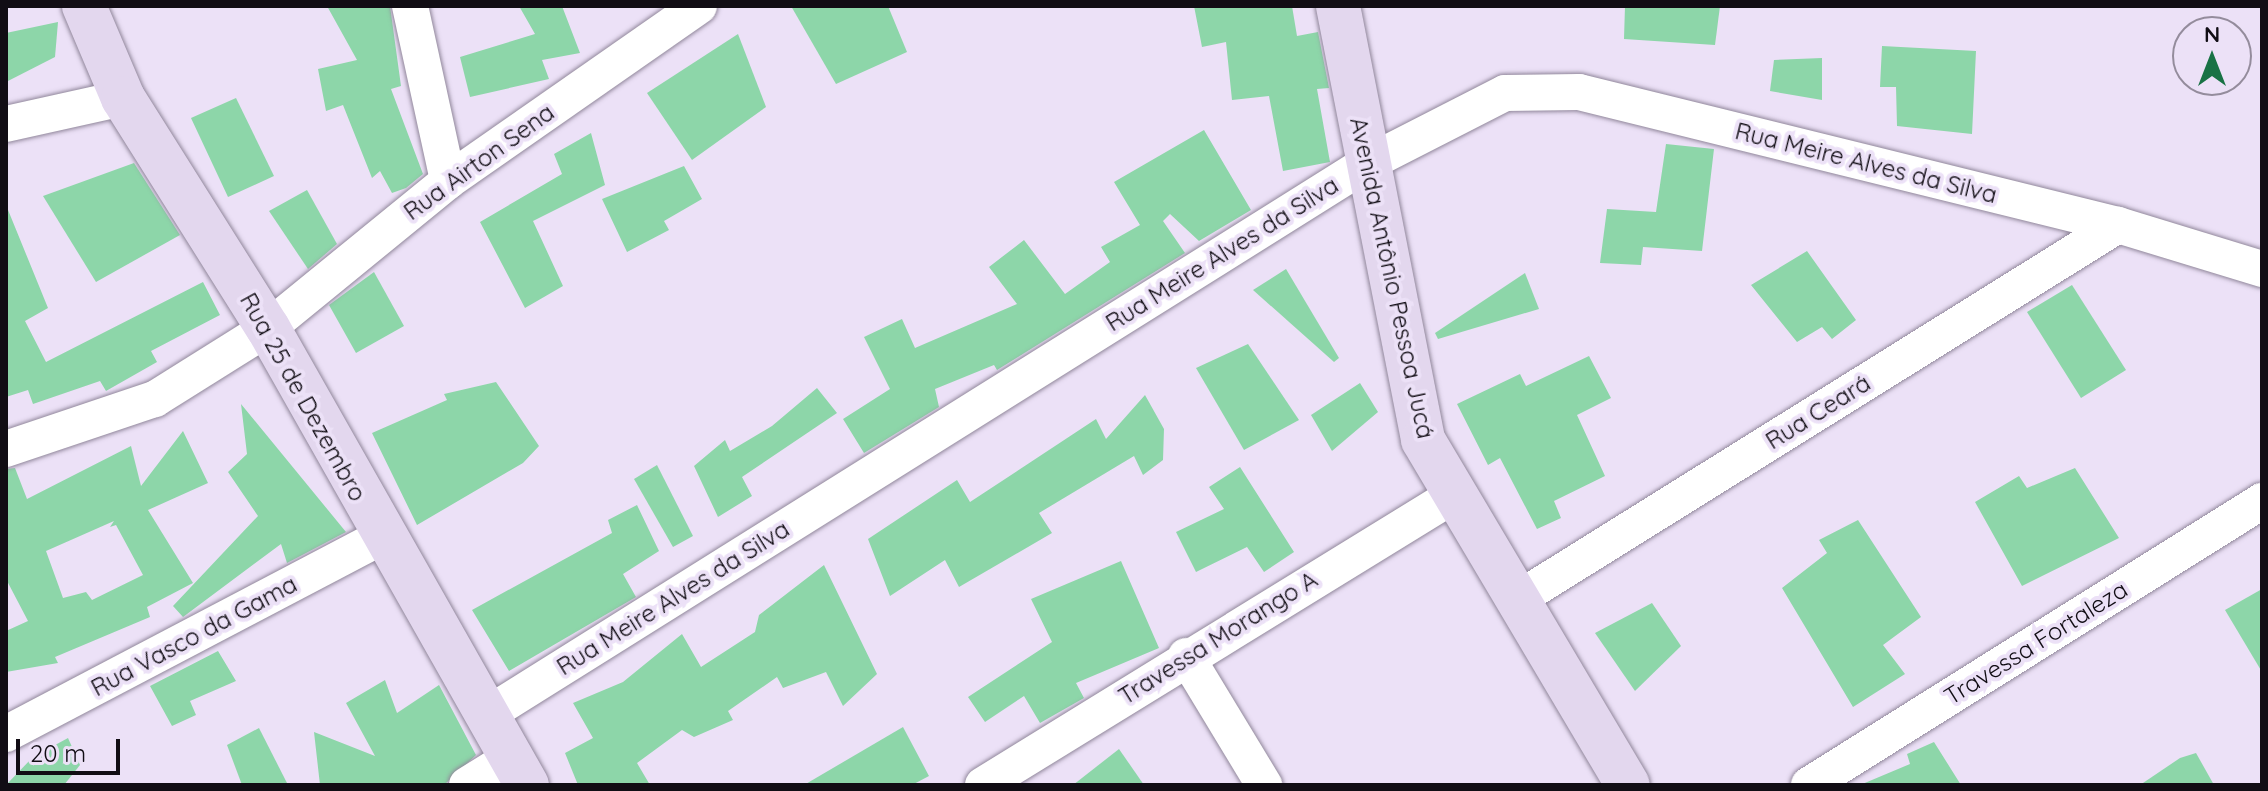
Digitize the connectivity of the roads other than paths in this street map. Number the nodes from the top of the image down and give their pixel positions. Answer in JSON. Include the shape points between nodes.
{"nodes":[{"id":1,"x":84,"y":6,"type":"edge"},
{"id":2,"x":410,"y":6,"type":"edge"},
{"id":3,"x":699,"y":6,"type":"edge"},
{"id":4,"x":1338,"y":6,"type":"edge"},
{"id":5,"x":123,"y":98,"type":"junction"},
{"id":6,"x":6,"y":124,"type":"edge"},
{"id":7,"x":1366,"y":164,"type":"junction"},
{"id":8,"x":448,"y":181,"type":"junction"},
{"id":9,"x":2118,"y":225,"type":"junction"},
{"id":10,"x":2262,"y":269,"type":"edge"},
{"id":11,"x":268,"y":328,"type":"junction"},
{"id":12,"x":6,"y":449,"type":"edge"},
{"id":13,"x":1454,"y":495,"type":"junction"},
{"id":14,"x":2262,"y":501,"type":"edge"},
{"id":15,"x":381,"y":537,"type":"junction"},
{"id":16,"x":1518,"y":599,"type":"junction"},
{"id":17,"x":1186,"y":656,"type":"junction"},
{"id":18,"x":488,"y":714,"type":"junction"},
{"id":19,"x":6,"y":734,"type":"edge"},
{"id":20,"x":520,"y":771,"type":"edge"},
{"id":21,"x":467,"y":785,"type":"edge"},
{"id":22,"x":983,"y":785,"type":"edge"},
{"id":23,"x":1264,"y":785,"type":"edge"},
{"id":24,"x":1628,"y":785,"type":"edge"},
{"id":25,"x":1809,"y":785,"type":"edge"}],
"edges":[{"from":1,"to":5,"type":"street","name":"Rua 25 de Dezembro"},
{"from":2,"to":8,"type":"street"},
{"from":3,"to":8,"type":"street","name":"Rua Airton Sena"},
{"from":4,"to":7,"type":"street","name":"Avenida Antônio Pessoa Jucá"},
{"from":5,"to":6,"type":"street"},
{"from":5,"to":11,"type":"street","name":"Rua 25 de Dezembro"},
{"from":7,"to":9,"type":"street","name":"Rua Meire Alves da Silva","via":[[1505,93],[1544,89]]},
{"from":7,"to":13,"type":"street","name":"Avenida Antônio Pessoa Jucá","via":[[1423,440]]},
{"from":7,"to":18,"type":"street","name":"Rua Meire Alves da Silva"},
{"from":8,"to":11,"type":"street","name":"Rua Airton Sena"},
{"from":9,"to":10,"type":"street","name":"Rua Meire Alves da Silva"},
{"from":9,"to":16,"type":"street","name":"Rua Ceará"},
{"from":11,"to":12,"type":"street","name":"Rua Airton Sena","via":[[155,399]]},
{"from":11,"to":15,"type":"street","name":"Rua 25 de Dezembro"},
{"from":13,"to":16,"type":"street","name":"Avenida Antônio Pessoa Jucá"},
{"from":13,"to":17,"type":"street","name":"Travessa Morango A"},
{"from":14,"to":25,"type":"street","name":"Travessa Fortaleza"},
{"from":15,"to":18,"type":"street","name":"Rua 25 de Dezembro"},
{"from":15,"to":19,"type":"street","name":"Rua Vasco da Gama"},
{"from":16,"to":24,"type":"street","name":"Avenida Antônio Pessoa Jucá"},
{"from":17,"to":22,"type":"street","name":"Travessa Morango A"},
{"from":17,"to":23,"type":"street"},
{"from":18,"to":20,"type":"street","name":"Rua 25 de Dezembro"},
{"from":20,"to":21,"type":"street"}]}
